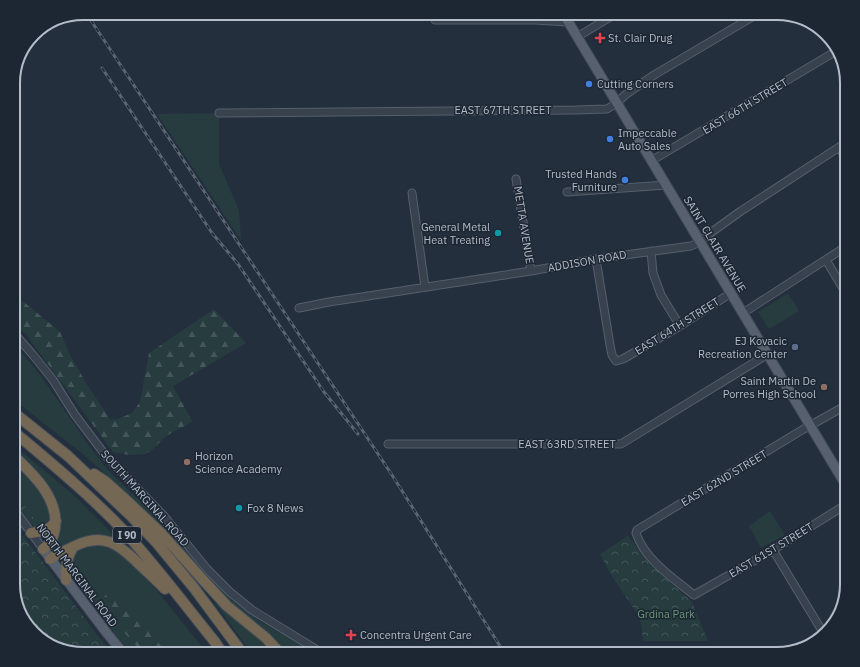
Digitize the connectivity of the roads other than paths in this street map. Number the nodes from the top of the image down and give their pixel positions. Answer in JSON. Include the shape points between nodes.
{"nodes":[{"id":1,"x":436,"y":20,"type":"dead end"},
{"id":2,"x":605,"y":20,"type":"edge"},
{"id":3,"x":747,"y":20,"type":"edge"},
{"id":4,"x":568,"y":22,"type":"joint"},
{"id":5,"x":577,"y":37,"type":"junction"},
{"id":6,"x":833,"y":53,"type":"edge"},
{"id":7,"x":616,"y":103,"type":"junction"},
{"id":8,"x":219,"y":113,"type":"dead end"},
{"id":9,"x":839,"y":147,"type":"edge"},
{"id":10,"x":652,"y":161,"type":"junction"},
{"id":11,"x":516,"y":179,"type":"dead end"},
{"id":12,"x":666,"y":185,"type":"junction"},
{"id":13,"x":567,"y":192,"type":"dead end"},
{"id":14,"x":412,"y":193,"type":"dead end"},
{"id":15,"x":700,"y":242,"type":"junction"},
{"id":16,"x":651,"y":251,"type":"junction"},
{"id":17,"x":840,"y":251,"type":"edge"},
{"id":18,"x":596,"y":259,"type":"junction"},
{"id":19,"x":826,"y":260,"type":"junction"},
{"id":20,"x":531,"y":271,"type":"junction"},
{"id":21,"x":840,"y":283,"type":"edge"},
{"id":22,"x":425,"y":287,"type":"junction"},
{"id":23,"x":731,"y":293,"type":"junction"},
{"id":24,"x":299,"y":308,"type":"dead end"},
{"id":25,"x":743,"y":313,"type":"junction"},
{"id":26,"x":680,"y":326,"type":"junction"},
{"id":27,"x":20,"y":340,"type":"edge"},
{"id":28,"x":768,"y":354,"type":"junction"},
{"id":29,"x":840,"y":409,"type":"edge"},
{"id":30,"x":20,"y":418,"type":"edge"},
{"id":31,"x":811,"y":426,"type":"junction"},
{"id":32,"x":20,"y":437,"type":"edge"},
{"id":33,"x":388,"y":444,"type":"dead end"},
{"id":34,"x":68,"y":456,"type":"junction"},
{"id":35,"x":20,"y":462,"type":"edge"},
{"id":36,"x":840,"y":474,"type":"edge"},
{"id":37,"x":840,"y":508,"type":"edge"},
{"id":38,"x":20,"y":518,"type":"edge"},
{"id":39,"x":56,"y":521,"type":"junction"},
{"id":40,"x":31,"y":533,"type":"junction"},
{"id":41,"x":73,"y":547,"type":"junction"},
{"id":42,"x":43,"y":549,"type":"junction"},
{"id":43,"x":773,"y":550,"type":"junction"},
{"id":44,"x":50,"y":559,"type":"junction"},
{"id":45,"x":66,"y":580,"type":"junction"},
{"id":46,"x":694,"y":595,"type":"joint"},
{"id":47,"x":199,"y":622,"type":"junction"},
{"id":48,"x":821,"y":630,"type":"edge"},
{"id":49,"x":118,"y":647,"type":"edge"},
{"id":50,"x":218,"y":647,"type":"edge"},
{"id":51,"x":238,"y":647,"type":"edge"},
{"id":52,"x":274,"y":647,"type":"edge"},
{"id":53,"x":312,"y":647,"type":"edge"}],
"edges":[{"from":1,"to":4,"type":"street"},
{"from":2,"to":5,"type":"street"},
{"from":3,"to":7,"type":"street","name":"EAST 67TH STREET","via":[[654,75]]},
{"from":4,"to":5,"type":"main road","name":"SAINT CLAIR AVENUE"},
{"from":5,"to":7,"type":"main road","name":"SAINT CLAIR AVENUE"},
{"from":6,"to":10,"type":"street","name":"EAST 66TH STREET"},
{"from":7,"to":8,"type":"street","name":"EAST 67TH STREET","via":[[607,109],[575,110]]},
{"from":7,"to":10,"type":"main road","name":"SAINT CLAIR AVENUE"},
{"from":9,"to":15,"type":"street","name":"ADDISON ROAD"},
{"from":10,"to":12,"type":"main road","name":"SAINT CLAIR AVENUE"},
{"from":11,"to":20,"type":"street","name":"METTA AVENUE"},
{"from":12,"to":13,"type":"street"},
{"from":12,"to":15,"type":"main road","name":"SAINT CLAIR AVENUE"},
{"from":14,"to":22,"type":"street"},
{"from":15,"to":16,"type":"street","name":"ADDISON ROAD","via":[[691,246]]},
{"from":15,"to":23,"type":"main road","name":"SAINT CLAIR AVENUE"},
{"from":16,"to":18,"type":"street","name":"ADDISON ROAD"},
{"from":16,"to":26,"type":"street","via":[[653,273],[661,295]]},
{"from":17,"to":19,"type":"street"},
{"from":18,"to":20,"type":"street","name":"ADDISON ROAD"},
{"from":18,"to":26,"type":"street","name":"EAST 64TH STREET","via":[[612,355],[616,361]]},
{"from":19,"to":21,"type":"street"},
{"from":19,"to":25,"type":"street"},
{"from":20,"to":22,"type":"street","name":"ADDISON ROAD"},
{"from":22,"to":24,"type":"street","name":"ADDISON ROAD"},
{"from":23,"to":25,"type":"main road","name":"SAINT CLAIR AVENUE"},
{"from":23,"to":26,"type":"street","name":"EAST 64TH STREET"},
{"from":25,"to":28,"type":"main road","name":"SAINT CLAIR AVENUE"},
{"from":27,"to":53,"type":"street","name":"SOUTH MARGINAL ROAD","via":[[106,456],[164,516],[212,574],[252,610]]},
{"from":28,"to":31,"type":"main road","name":"SAINT CLAIR AVENUE"},
{"from":28,"to":33,"type":"street","name":"EAST 63RD STREET","via":[[621,444]]},
{"from":29,"to":31,"type":"street","name":"EAST 62ND STREET"},
{"from":30,"to":34,"type":"highway","number":"I 90"},
{"from":31,"to":36,"type":"main road","name":"SAINT CLAIR AVENUE"},
{"from":31,"to":46,"type":"street","name":"EAST 62ND STREET","via":[[637,530],[638,537],[653,560]]},
{"from":32,"to":47,"type":"highway","number":"I 90","via":[[81,489],[122,530]]},
{"from":34,"to":51,"type":"highway","number":"I 90","via":[[156,542]]},
{"from":34,"to":52,"type":"highway","via":[[106,482],[125,499],[161,533],[227,606]]},
{"from":35,"to":39,"type":"highway","via":[[46,492],[53,505]]},
{"from":37,"to":43,"type":"street","name":"EAST 61ST STREET"},
{"from":38,"to":40,"type":"street","name":"NORTH MARGINAL ROAD"},
{"from":39,"to":40,"type":"highway","via":[[49,529]]},
{"from":39,"to":42,"type":"highway","via":[[52,541]]},
{"from":40,"to":42,"type":"street","name":"NORTH MARGINAL ROAD"},
{"from":41,"to":44,"type":"highway"},
{"from":41,"to":45,"type":"highway","via":[[67,558]]},
{"from":41,"to":47,"type":"highway","via":[[85,541],[97,540],[105,540],[119,546]]},
{"from":42,"to":44,"type":"main road","name":"NORTH MARGINAL ROAD"},
{"from":43,"to":46,"type":"street","name":"EAST 61ST STREET"},
{"from":43,"to":48,"type":"street"},
{"from":44,"to":45,"type":"main road","name":"NORTH MARGINAL ROAD"},
{"from":45,"to":49,"type":"main road","name":"NORTH MARGINAL ROAD"},
{"from":47,"to":50,"type":"highway","number":"I 90"}]}
